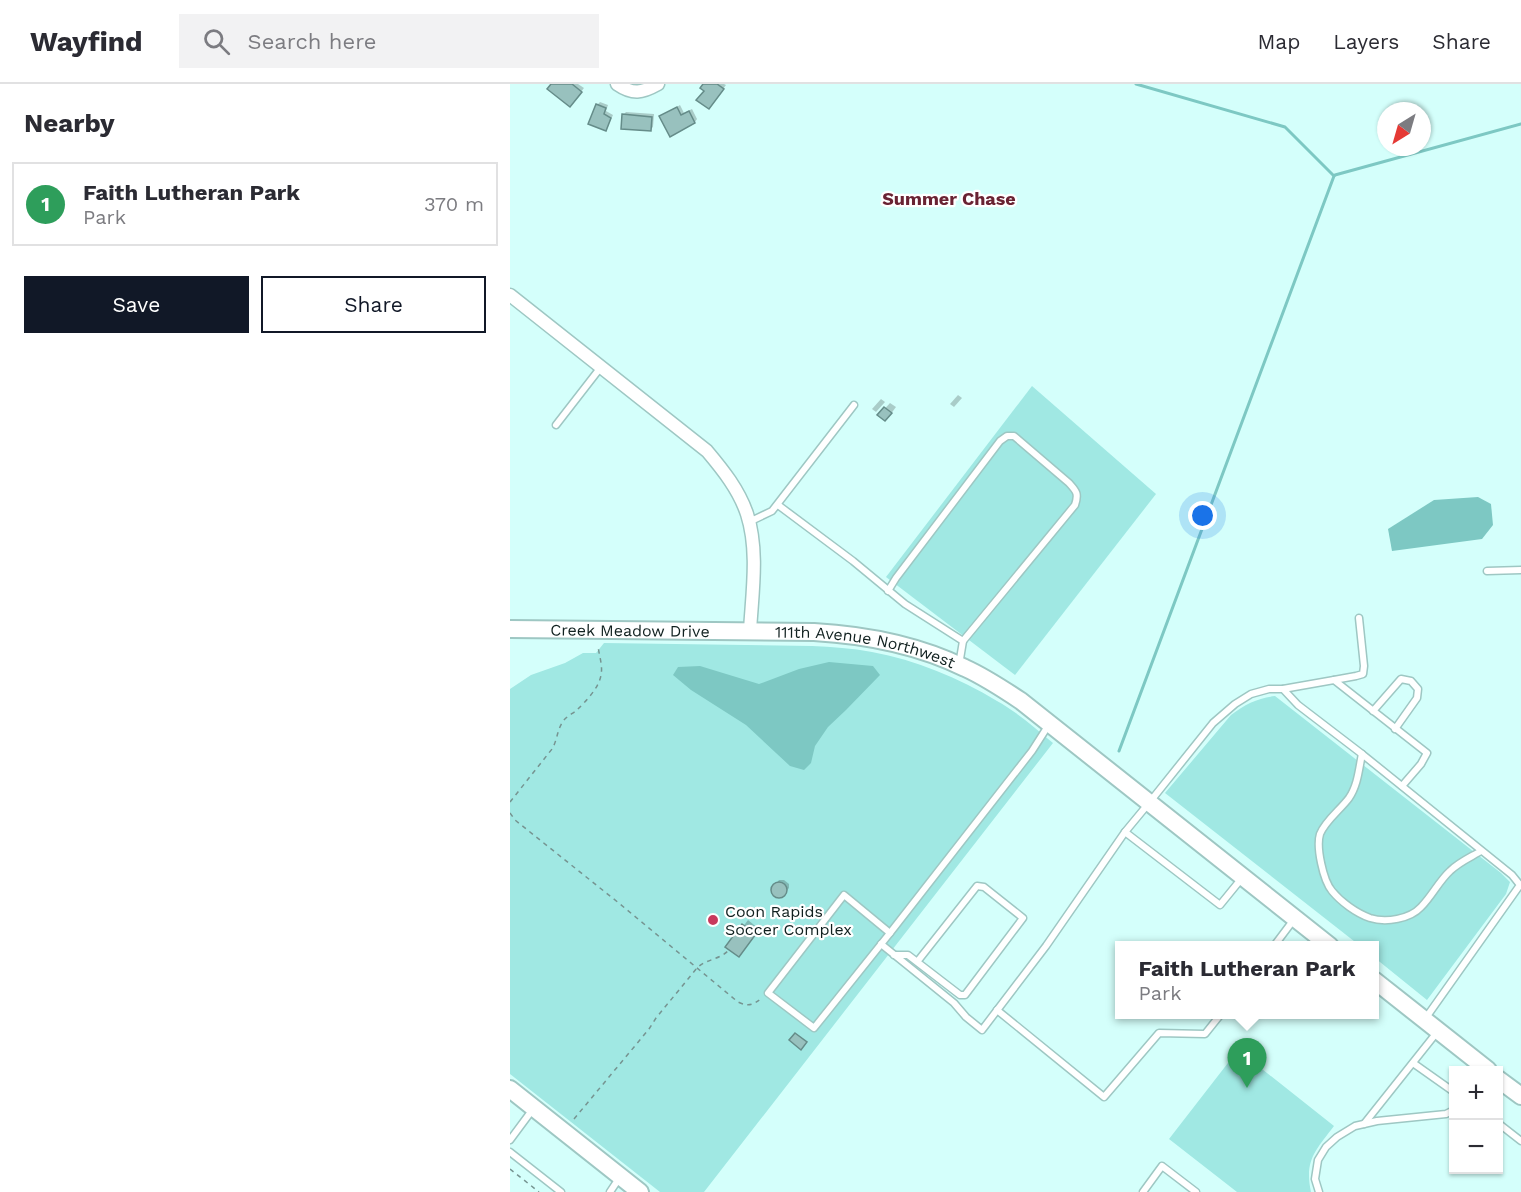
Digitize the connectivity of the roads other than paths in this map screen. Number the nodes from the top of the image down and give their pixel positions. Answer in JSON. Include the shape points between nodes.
{"nodes":[{"id":1,"x":617,"y":84,"type":"edge"},
{"id":2,"x":658,"y":84,"type":"edge"},
{"id":3,"x":510,"y":294,"type":"edge"},
{"id":4,"x":601,"y":367,"type":"junction"},
{"id":5,"x":854,"y":405,"type":"dead end"},
{"id":6,"x":556,"y":425,"type":"dead end"},
{"id":7,"x":777,"y":505,"type":"junction"},
{"id":8,"x":749,"y":522,"type":"junction"},
{"id":9,"x":1521,"y":570,"type":"edge"},
{"id":10,"x":1487,"y":571,"type":"dead end"},
{"id":11,"x":888,"y":591,"type":"junction"},
{"id":12,"x":1359,"y":618,"type":"dead end"},
{"id":13,"x":510,"y":629,"type":"edge"},
{"id":14,"x":750,"y":631,"type":"junction"},
{"id":15,"x":963,"y":641,"type":"junction"},
{"id":16,"x":959,"y":665,"type":"junction"},
{"id":17,"x":1334,"y":680,"type":"junction"},
{"id":18,"x":1283,"y":689,"type":"junction"},
{"id":19,"x":1373,"y":711,"type":"junction"},
{"id":20,"x":1051,"y":723,"type":"junction"},
{"id":21,"x":1395,"y":729,"type":"junction"},
{"id":22,"x":1362,"y":754,"type":"junction"},
{"id":23,"x":1402,"y":786,"type":"junction"},
{"id":24,"x":1149,"y":803,"type":"junction"},
{"id":25,"x":1125,"y":832,"type":"junction"},
{"id":26,"x":1481,"y":851,"type":"junction"},
{"id":27,"x":1243,"y":877,"type":"junction"},
{"id":28,"x":1296,"y":918,"type":"junction"},
{"id":29,"x":890,"y":933,"type":"junction"},
{"id":30,"x":1277,"y":941,"type":"edge"},
{"id":31,"x":1325,"y":941,"type":"edge"},
{"id":32,"x":881,"y":944,"type":"junction"},
{"id":33,"x":893,"y":955,"type":"junction"},
{"id":34,"x":917,"y":962,"type":"junction"},
{"id":35,"x":1379,"y":984,"type":"edge"},
{"id":36,"x":997,"y":1011,"type":"junction"},
{"id":37,"x":1217,"y":1019,"type":"edge"},
{"id":38,"x":1425,"y":1020,"type":"junction"},
{"id":39,"x":1438,"y":1031,"type":"junction"},
{"id":40,"x":1413,"y":1063,"type":"junction"},
{"id":41,"x":1482,"y":1066,"type":"edge"},
{"id":42,"x":1503,"y":1082,"type":"edge"},
{"id":43,"x":1449,"y":1088,"type":"edge"},
{"id":44,"x":510,"y":1089,"type":"edge"},
{"id":45,"x":1521,"y":1096,"type":"edge"},
{"id":46,"x":534,"y":1108,"type":"junction"},
{"id":47,"x":1449,"y":1112,"type":"edge"},
{"id":48,"x":1364,"y":1124,"type":"junction"},
{"id":49,"x":1503,"y":1127,"type":"edge"},
{"id":50,"x":510,"y":1140,"type":"edge"},
{"id":51,"x":1521,"y":1141,"type":"edge"},
{"id":52,"x":510,"y":1152,"type":"edge"},
{"id":53,"x":621,"y":1177,"type":"junction"},
{"id":54,"x":561,"y":1192,"type":"edge"},
{"id":55,"x":610,"y":1192,"type":"edge"},
{"id":56,"x":640,"y":1192,"type":"edge"},
{"id":57,"x":1143,"y":1192,"type":"edge"},
{"id":58,"x":1196,"y":1192,"type":"edge"},
{"id":59,"x":1319,"y":1192,"type":"edge"}],
"edges":[{"from":1,"to":2,"type":"street","via":[[635,92],[645,92]]},
{"from":3,"to":4,"type":"street","name":"111th Avenue Northwest"},
{"from":4,"to":6,"type":"lane"},
{"from":4,"to":8,"type":"street","name":"111th Avenue Northwest","via":[[707,451],[736,490]]},
{"from":5,"to":7,"type":"lane"},
{"from":7,"to":8,"type":"lane"},
{"from":7,"to":11,"type":"lane"},
{"from":8,"to":14,"type":"street","name":"111th Avenue Northwest","via":[[753,566]]},
{"from":9,"to":10,"type":"lane"},
{"from":11,"to":15,"type":"lane"},
{"from":11,"to":15,"type":"lane","via":[[1000,441],[1014,436],[1069,483],[1077,498]]},
{"from":12,"to":17,"type":"lane","via":[[1363,674]]},
{"from":13,"to":14,"type":"street","name":"Creek Meadow Drive"},
{"from":14,"to":16,"type":"street","name":"111th Avenue Northwest","via":[[867,637]]},
{"from":15,"to":16,"type":"lane"},
{"from":16,"to":20,"type":"street","name":"111th Avenue Northwest","via":[[1021,700]]},
{"from":17,"to":18,"type":"lane"},
{"from":17,"to":19,"type":"lane"},
{"from":18,"to":22,"type":"lane"},
{"from":18,"to":24,"type":"lane","via":[[1251,693],[1235,704],[1213,723]]},
{"from":19,"to":21,"type":"lane"},
{"from":19,"to":21,"type":"lane","via":[[1401,678],[1411,681],[1418,689],[1417,698]]},
{"from":20,"to":24,"type":"street","name":"111th Avenue Northwest"},
{"from":20,"to":29,"type":"lane"},
{"from":21,"to":23,"type":"lane","via":[[1427,753]]},
{"from":22,"to":23,"type":"lane"},
{"from":22,"to":26,"type":"lane","via":[[1350,796],[1323,829],[1319,841],[1327,884],[1351,908],[1371,918],[1408,916],[1420,908],[1451,870]]},
{"from":23,"to":26,"type":"lane"},
{"from":24,"to":25,"type":"lane"},
{"from":24,"to":27,"type":"street","name":"111th Avenue Northwest"},
{"from":25,"to":27,"type":"lane","via":[[1220,905]]},
{"from":25,"to":36,"type":"lane"},
{"from":26,"to":38,"type":"lane","via":[[1520,885]]},
{"from":27,"to":28,"type":"street","name":"111th Avenue Northwest"},
{"from":28,"to":30,"type":"lane"},
{"from":28,"to":31,"type":"street","name":"111th Avenue Northwest"},
{"from":29,"to":32,"type":"lane"},
{"from":29,"to":32,"type":"lane","via":[[844,895],[768,993],[814,1028]]},
{"from":32,"to":33,"type":"lane"},
{"from":33,"to":34,"type":"lane","via":[[908,955]]},
{"from":33,"to":36,"type":"lane","via":[[982,1030]]},
{"from":34,"to":34,"type":"lane","via":[[965,995],[1023,918],[984,887],[977,886]]},
{"from":35,"to":38,"type":"street"},
{"from":36,"to":37,"type":"lane","via":[[1104,1097],[1159,1033],[1205,1034]]},
{"from":38,"to":39,"type":"street"},
{"from":39,"to":40,"type":"lane"},
{"from":39,"to":41,"type":"street"},
{"from":40,"to":43,"type":"lane"},
{"from":40,"to":48,"type":"lane"},
{"from":42,"to":45,"type":"street"},
{"from":44,"to":46,"type":"street"},
{"from":46,"to":50,"type":"lane"},
{"from":46,"to":53,"type":"street"},
{"from":47,"to":48,"type":"lane"},
{"from":48,"to":59,"type":"lane","via":[[1354,1126],[1326,1147],[1318,1160],[1315,1179]]},
{"from":49,"to":51,"type":"lane"},
{"from":52,"to":54,"type":"lane"},
{"from":53,"to":55,"type":"lane"},
{"from":53,"to":56,"type":"street"},
{"from":57,"to":58,"type":"lane","via":[[1162,1166]]}]}
